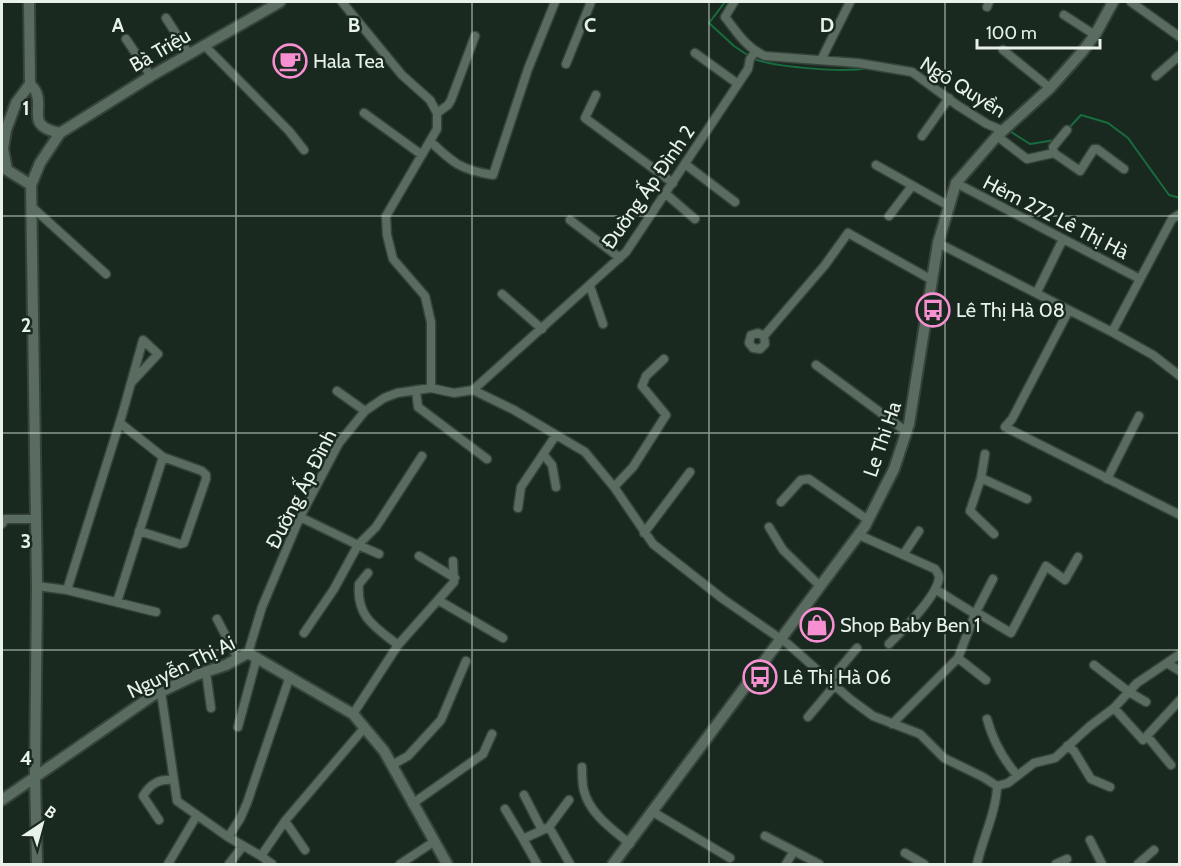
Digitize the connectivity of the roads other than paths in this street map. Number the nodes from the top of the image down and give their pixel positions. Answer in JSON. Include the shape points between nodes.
{"nodes":[{"id":1,"x":29,"y":2,"type":"edge"},
{"id":2,"x":280,"y":2,"type":"edge"},
{"id":3,"x":342,"y":2,"type":"edge"},
{"id":4,"x":555,"y":2,"type":"edge"},
{"id":5,"x":591,"y":2,"type":"edge"},
{"id":6,"x":734,"y":2,"type":"edge"},
{"id":7,"x":850,"y":2,"type":"edge"},
{"id":8,"x":1113,"y":2,"type":"edge"},
{"id":9,"x":1131,"y":2,"type":"edge"},
{"id":10,"x":1064,"y":15,"type":"dead end"},
{"id":11,"x":166,"y":18,"type":"dead end"},
{"id":12,"x":1095,"y":35,"type":"junction"},
{"id":13,"x":475,"y":36,"type":"dead end"},
{"id":14,"x":1179,"y":37,"type":"edge"},
{"id":15,"x":126,"y":39,"type":"dead end"},
{"id":16,"x":204,"y":45,"type":"junction"},
{"id":17,"x":1003,"y":50,"type":"dead end"},
{"id":18,"x":695,"y":53,"type":"dead end"},
{"id":19,"x":189,"y":54,"type":"junction"},
{"id":20,"x":1179,"y":55,"type":"edge"},
{"id":21,"x":753,"y":56,"type":"junction"},
{"id":22,"x":821,"y":60,"type":"junction"},
{"id":23,"x":567,"y":64,"type":"dead end"},
{"id":24,"x":151,"y":76,"type":"junction"},
{"id":25,"x":1156,"y":76,"type":"dead end"},
{"id":26,"x":30,"y":84,"type":"junction"},
{"id":27,"x":738,"y":84,"type":"junction"},
{"id":28,"x":1050,"y":88,"type":"junction"},
{"id":29,"x":596,"y":95,"type":"dead end"},
{"id":30,"x":946,"y":101,"type":"junction"},
{"id":31,"x":364,"y":113,"type":"dead end"},
{"id":32,"x":437,"y":113,"type":"junction"},
{"id":33,"x":1067,"y":130,"type":"dead end"},
{"id":34,"x":60,"y":133,"type":"junction"},
{"id":35,"x":1001,"y":134,"type":"junction"},
{"id":36,"x":922,"y":136,"type":"dead end"},
{"id":37,"x":430,"y":141,"type":"junction"},
{"id":38,"x":304,"y":150,"type":"dead end"},
{"id":39,"x":1054,"y":153,"type":"junction"},
{"id":40,"x":422,"y":155,"type":"junction"},
{"id":41,"x":685,"y":164,"type":"junction"},
{"id":42,"x":876,"y":165,"type":"dead end"},
{"id":43,"x":1124,"y":169,"type":"dead end"},
{"id":44,"x":4,"y":172,"type":"edge"},
{"id":45,"x":673,"y":183,"type":"junction"},
{"id":46,"x":956,"y":183,"type":"junction"},
{"id":47,"x":32,"y":185,"type":"junction"},
{"id":48,"x":912,"y":186,"type":"junction"},
{"id":49,"x":666,"y":194,"type":"junction"},
{"id":50,"x":735,"y":202,"type":"dead end"},
{"id":51,"x":32,"y":207,"type":"junction"},
{"id":52,"x":950,"y":207,"type":"junction"},
{"id":53,"x":1179,"y":214,"type":"edge"},
{"id":54,"x":889,"y":216,"type":"dead end"},
{"id":55,"x":695,"y":219,"type":"dead end"},
{"id":56,"x":570,"y":220,"type":"dead end"},
{"id":57,"x":1063,"y":239,"type":"junction"},
{"id":58,"x":938,"y":243,"type":"junction"},
{"id":59,"x":620,"y":258,"type":"junction"},
{"id":60,"x":106,"y":273,"type":"dead end"},
{"id":61,"x":1140,"y":279,"type":"junction"},
{"id":62,"x":932,"y":280,"type":"junction"},
{"id":63,"x":590,"y":286,"type":"junction"},
{"id":64,"x":1037,"y":292,"type":"junction"},
{"id":65,"x":502,"y":294,"type":"dead end"},
{"id":66,"x":1069,"y":310,"type":"junction"},
{"id":67,"x":603,"y":324,"type":"dead end"},
{"id":68,"x":542,"y":329,"type":"junction"},
{"id":69,"x":1112,"y":332,"type":"junction"},
{"id":70,"x":764,"y":336,"type":"dead end"},
{"id":71,"x":664,"y":359,"type":"dead end"},
{"id":72,"x":816,"y":365,"type":"dead end"},
{"id":73,"x":1179,"y":376,"type":"edge"},
{"id":74,"x":131,"y":384,"type":"junction"},
{"id":75,"x":431,"y":388,"type":"junction"},
{"id":76,"x":416,"y":390,"type":"junction"},
{"id":77,"x":473,"y":390,"type":"junction"},
{"id":78,"x":337,"y":391,"type":"dead end"},
{"id":79,"x":365,"y":411,"type":"junction"},
{"id":80,"x":1139,"y":416,"type":"dead end"},
{"id":81,"x":120,"y":423,"type":"junction"},
{"id":82,"x":907,"y":432,"type":"junction"},
{"id":83,"x":556,"y":435,"type":"junction"},
{"id":84,"x":543,"y":454,"type":"junction"},
{"id":85,"x":985,"y":454,"type":"dead end"},
{"id":86,"x":422,"y":456,"type":"dead end"},
{"id":87,"x":163,"y":457,"type":"junction"},
{"id":88,"x":487,"y":459,"type":"dead end"},
{"id":89,"x":690,"y":472,"type":"dead end"},
{"id":90,"x":981,"y":478,"type":"junction"},
{"id":91,"x":1107,"y":479,"type":"junction"},
{"id":92,"x":556,"y":487,"type":"dead end"},
{"id":93,"x":614,"y":488,"type":"junction"},
{"id":94,"x":1027,"y":499,"type":"dead end"},
{"id":95,"x":781,"y":502,"type":"dead end"},
{"id":96,"x":518,"y":508,"type":"dead end"},
{"id":97,"x":1179,"y":515,"type":"edge"},
{"id":98,"x":300,"y":517,"type":"junction"},
{"id":99,"x":36,"y":519,"type":"junction"},
{"id":100,"x":868,"y":520,"type":"junction"},
{"id":101,"x":2,"y":524,"type":"edge"},
{"id":102,"x":769,"y":527,"type":"dead end"},
{"id":103,"x":139,"y":531,"type":"junction"},
{"id":104,"x":919,"y":531,"type":"dead end"},
{"id":105,"x":644,"y":533,"type":"junction"},
{"id":106,"x":994,"y":534,"type":"dead end"},
{"id":107,"x":859,"y":535,"type":"junction"},
{"id":108,"x":358,"y":545,"type":"junction"},
{"id":109,"x":378,"y":554,"type":"dead end"},
{"id":110,"x":903,"y":555,"type":"junction"},
{"id":111,"x":419,"y":556,"type":"dead end"},
{"id":112,"x":1078,"y":557,"type":"dead end"},
{"id":113,"x":453,"y":561,"type":"dead end"},
{"id":114,"x":368,"y":573,"type":"dead end"},
{"id":115,"x":455,"y":578,"type":"junction"},
{"id":116,"x":993,"y":579,"type":"dead end"},
{"id":117,"x":37,"y":586,"type":"junction"},
{"id":118,"x":820,"y":586,"type":"junction"},
{"id":119,"x":934,"y":589,"type":"junction"},
{"id":120,"x":66,"y":590,"type":"junction"},
{"id":121,"x":438,"y":600,"type":"junction"},
{"id":122,"x":117,"y":602,"type":"junction"},
{"id":123,"x":156,"y":612,"type":"dead end"},
{"id":124,"x":975,"y":614,"type":"junction"},
{"id":125,"x":217,"y":619,"type":"dead end"},
{"id":126,"x":304,"y":633,"type":"dead end"},
{"id":127,"x":503,"y":638,"type":"dead end"},
{"id":128,"x":780,"y":638,"type":"junction"},
{"id":129,"x":889,"y":644,"type":"dead end"},
{"id":130,"x":398,"y":645,"type":"junction"},
{"id":131,"x":857,"y":648,"type":"dead end"},
{"id":132,"x":1179,"y":654,"type":"edge"},
{"id":133,"x":247,"y":656,"type":"junction"},
{"id":134,"x":958,"y":658,"type":"junction"},
{"id":135,"x":466,"y":661,"type":"dead end"},
{"id":136,"x":1167,"y":663,"type":"junction"},
{"id":137,"x":1094,"y":665,"type":"dead end"},
{"id":138,"x":1179,"y":671,"type":"edge"},
{"id":139,"x":206,"y":672,"type":"junction"},
{"id":140,"x":290,"y":676,"type":"junction"},
{"id":141,"x":986,"y":680,"type":"dead end"},
{"id":142,"x":833,"y":683,"type":"junction"},
{"id":143,"x":161,"y":692,"type":"junction"},
{"id":144,"x":1129,"y":692,"type":"junction"},
{"id":145,"x":1179,"y":700,"type":"edge"},
{"id":146,"x":1146,"y":702,"type":"dead end"},
{"id":147,"x":211,"y":708,"type":"dead end"},
{"id":148,"x":1114,"y":708,"type":"junction"},
{"id":149,"x":353,"y":714,"type":"junction"},
{"id":150,"x":808,"y":717,"type":"dead end"},
{"id":151,"x":987,"y":719,"type":"dead end"},
{"id":152,"x":892,"y":724,"type":"junction"},
{"id":153,"x":238,"y":727,"type":"dead end"},
{"id":154,"x":365,"y":727,"type":"junction"},
{"id":155,"x":492,"y":734,"type":"dead end"},
{"id":156,"x":1147,"y":736,"type":"junction"},
{"id":157,"x":1067,"y":746,"type":"junction"},
{"id":158,"x":392,"y":765,"type":"junction"},
{"id":159,"x":1171,"y":765,"type":"dead end"},
{"id":160,"x":582,"y":767,"type":"dead end"},
{"id":161,"x":1017,"y":775,"type":"junction"},
{"id":162,"x":35,"y":776,"type":"junction"},
{"id":163,"x":174,"y":780,"type":"junction"},
{"id":164,"x":997,"y":786,"type":"junction"},
{"id":165,"x":1110,"y":787,"type":"dead end"},
{"id":166,"x":524,"y":795,"type":"dead end"},
{"id":167,"x":2,"y":800,"type":"edge"},
{"id":168,"x":569,"y":801,"type":"dead end"},
{"id":169,"x":412,"y":804,"type":"junction"},
{"id":170,"x":505,"y":809,"type":"dead end"},
{"id":171,"x":653,"y":812,"type":"junction"},
{"id":172,"x":197,"y":815,"type":"junction"},
{"id":173,"x":159,"y":820,"type":"dead end"},
{"id":174,"x":285,"y":821,"type":"junction"},
{"id":175,"x":546,"y":828,"type":"junction"},
{"id":176,"x":765,"y":836,"type":"dead end"},
{"id":177,"x":228,"y":837,"type":"junction"},
{"id":178,"x":523,"y":839,"type":"junction"},
{"id":179,"x":1090,"y":840,"type":"dead end"},
{"id":180,"x":435,"y":841,"type":"junction"},
{"id":181,"x":630,"y":844,"type":"junction"},
{"id":182,"x":243,"y":846,"type":"junction"},
{"id":183,"x":305,"y":850,"type":"dead end"},
{"id":184,"x":1154,"y":850,"type":"dead end"},
{"id":185,"x":794,"y":851,"type":"junction"},
{"id":186,"x":905,"y":853,"type":"dead end"},
{"id":187,"x":261,"y":856,"type":"junction"},
{"id":188,"x":730,"y":858,"type":"dead end"},
{"id":189,"x":1067,"y":859,"type":"dead end"},
{"id":190,"x":37,"y":864,"type":"edge"},
{"id":191,"x":168,"y":864,"type":"edge"},
{"id":192,"x":229,"y":864,"type":"edge"},
{"id":193,"x":272,"y":864,"type":"edge"},
{"id":194,"x":400,"y":864,"type":"edge"},
{"id":195,"x":447,"y":864,"type":"edge"},
{"id":196,"x":537,"y":864,"type":"edge"},
{"id":197,"x":570,"y":864,"type":"edge"},
{"id":198,"x":614,"y":864,"type":"edge"},
{"id":199,"x":786,"y":864,"type":"edge"},
{"id":200,"x":819,"y":864,"type":"edge"},
{"id":201,"x":924,"y":864,"type":"edge"},
{"id":202,"x":977,"y":864,"type":"edge"},
{"id":203,"x":1056,"y":864,"type":"edge"},
{"id":204,"x":1102,"y":864,"type":"edge"},
{"id":205,"x":1138,"y":864,"type":"edge"}],
"edges":[{"from":1,"to":26,"type":"street"},
{"from":2,"to":16,"type":"street","name":"Bà Triệu"},
{"from":3,"to":32,"type":"street","via":[[402,75],[430,100]]},
{"from":4,"to":37,"type":"street","via":[[493,175],[452,162]]},
{"from":5,"to":23,"type":"street"},
{"from":6,"to":21,"type":"street","via":[[725,17]]},
{"from":7,"to":22,"type":"street"},
{"from":8,"to":12,"type":"street","name":"Le Thi Ha"},
{"from":9,"to":14,"type":"street"},
{"from":10,"to":12,"type":"street"},
{"from":11,"to":19,"type":"street"},
{"from":12,"to":28,"type":"street","name":"Le Thi Ha"},
{"from":13,"to":32,"type":"street","via":[[451,100]]},
{"from":15,"to":24,"type":"street"},
{"from":16,"to":19,"type":"street","name":"Bà Triệu"},
{"from":16,"to":38,"type":"street"},
{"from":17,"to":28,"type":"street"},
{"from":18,"to":27,"type":"street"},
{"from":19,"to":24,"type":"street","name":"Bà Triệu"},
{"from":20,"to":25,"type":"street"},
{"from":21,"to":22,"type":"street","name":"Ngô Quyền"},
{"from":21,"to":27,"type":"street","name":"Đường Ấp Đình 2"},
{"from":22,"to":30,"type":"street","name":"Ngô Quyền","via":[[912,72]]},
{"from":24,"to":34,"type":"street","name":"Bà Triệu"},
{"from":26,"to":34,"type":"street","via":[[37,93],[37,116],[43,126]]},
{"from":26,"to":44,"type":"street","via":[[16,103],[6,130]]},
{"from":27,"to":41,"type":"street","name":"Đường Ấp Đình 2"},
{"from":28,"to":35,"type":"street","name":"Le Thi Ha"},
{"from":29,"to":45,"type":"street","via":[[585,118]]},
{"from":30,"to":35,"type":"street","name":"Ngô Quyền"},
{"from":30,"to":36,"type":"street"},
{"from":31,"to":40,"type":"street"},
{"from":32,"to":37,"type":"street","via":[[437,129]]},
{"from":33,"to":39,"type":"street","via":[[1053,147]]},
{"from":34,"to":47,"type":"street"},
{"from":35,"to":39,"type":"street","name":"Ngô Quyền","via":[[1027,159]]},
{"from":35,"to":46,"type":"street","name":"Le Thi Ha"},
{"from":37,"to":40,"type":"street"},
{"from":39,"to":43,"type":"street","via":[[1080,171],[1097,148]]},
{"from":40,"to":75,"type":"street","via":[[386,216],[393,259],[425,296],[431,322]]},
{"from":41,"to":45,"type":"street","name":"Đường Ấp Đình 2"},
{"from":41,"to":50,"type":"street"},
{"from":42,"to":48,"type":"street"},
{"from":44,"to":47,"type":"street"},
{"from":45,"to":49,"type":"street","name":"Đường Ấp Đình 2"},
{"from":46,"to":52,"type":"street","name":"Le Thi Ha"},
{"from":46,"to":57,"type":"street","name":"Hẻm 272 Lê Thị Hà"},
{"from":47,"to":51,"type":"street"},
{"from":48,"to":52,"type":"street"},
{"from":48,"to":54,"type":"street"},
{"from":49,"to":55,"type":"street"},
{"from":49,"to":59,"type":"street","name":"Đường Ấp Đình 2"},
{"from":51,"to":60,"type":"street"},
{"from":51,"to":99,"type":"street"},
{"from":52,"to":58,"type":"street","name":"Le Thi Ha"},
{"from":53,"to":61,"type":"street","via":[[1172,219]]},
{"from":56,"to":59,"type":"street"},
{"from":57,"to":61,"type":"street","name":"Hẻm 272 Lê Thị Hà"},
{"from":57,"to":64,"type":"street"},
{"from":58,"to":62,"type":"street","name":"Le Thi Ha"},
{"from":58,"to":64,"type":"street"},
{"from":59,"to":63,"type":"street","name":"Đường Ấp Đình 2"},
{"from":61,"to":69,"type":"street"},
{"from":62,"to":70,"type":"street","via":[[848,233],[825,266]]},
{"from":62,"to":82,"type":"street","name":"Le Thi Ha"},
{"from":63,"to":67,"type":"street"},
{"from":63,"to":68,"type":"street","name":"Đường Ấp Đình 2"},
{"from":64,"to":66,"type":"street"},
{"from":65,"to":68,"type":"street"},
{"from":66,"to":69,"type":"street"},
{"from":66,"to":91,"type":"street","via":[[1005,427]]},
{"from":68,"to":77,"type":"street","name":"Đường Ấp Đình 2"},
{"from":69,"to":73,"type":"street","via":[[1153,355]]},
{"from":71,"to":93,"type":"street","via":[[645,376],[642,386],[666,414],[633,467]]},
{"from":72,"to":82,"type":"street"},
{"from":74,"to":74,"type":"street","via":[[134,373],[143,340],[158,354]]},
{"from":74,"to":81,"type":"street"},
{"from":75,"to":76,"type":"street","name":"Đường Ấp Đình"},
{"from":75,"to":77,"type":"street","name":"Đường Ấp Đình","via":[[454,393]]},
{"from":76,"to":79,"type":"street","name":"Đường Ấp Đình","via":[[384,398]]},
{"from":76,"to":88,"type":"street","via":[[418,406]]},
{"from":77,"to":83,"type":"street"},
{"from":78,"to":79,"type":"street"},
{"from":79,"to":98,"type":"street","name":"Đường Ấp Đình","via":[[339,443]]},
{"from":80,"to":91,"type":"street"},
{"from":81,"to":87,"type":"street"},
{"from":81,"to":120,"type":"street"},
{"from":82,"to":100,"type":"street","name":"Le Thi Ha","via":[[894,469]]},
{"from":83,"to":84,"type":"street"},
{"from":83,"to":93,"type":"street","via":[[585,452]]},
{"from":84,"to":92,"type":"street","via":[[552,465]]},
{"from":84,"to":96,"type":"street","via":[[521,487]]},
{"from":85,"to":90,"type":"street"},
{"from":86,"to":108,"type":"street","via":[[376,527]]},
{"from":87,"to":103,"type":"street"},
{"from":87,"to":103,"type":"street","via":[[202,471],[206,479],[184,543]]},
{"from":89,"to":105,"type":"street"},
{"from":90,"to":94,"type":"street"},
{"from":90,"to":106,"type":"street","via":[[970,512]]},
{"from":91,"to":97,"type":"street"},
{"from":93,"to":105,"type":"street"},
{"from":95,"to":100,"type":"street","via":[[806,478]]},
{"from":98,"to":108,"type":"street"},
{"from":98,"to":133,"type":"street","name":"Đường Ấp Đình","via":[[262,607]]},
{"from":99,"to":101,"type":"street","via":[[5,519]]},
{"from":99,"to":117,"type":"street"},
{"from":100,"to":107,"type":"street","name":"Le Thi Ha"},
{"from":102,"to":118,"type":"street","via":[[783,550]]},
{"from":103,"to":122,"type":"street"},
{"from":104,"to":110,"type":"street"},
{"from":105,"to":128,"type":"street","via":[[684,570]]},
{"from":107,"to":110,"type":"street"},
{"from":107,"to":118,"type":"street","name":"Le Thi Ha"},
{"from":108,"to":109,"type":"street"},
{"from":108,"to":126,"type":"street"},
{"from":110,"to":119,"type":"street","via":[[935,569],[939,578]]},
{"from":111,"to":115,"type":"street"},
{"from":112,"to":124,"type":"street","via":[[1065,580],[1046,566],[1011,633]]},
{"from":113,"to":115,"type":"street"},
{"from":114,"to":130,"type":"street","via":[[359,584],[359,604],[365,617]]},
{"from":115,"to":121,"type":"street"},
{"from":116,"to":124,"type":"street"},
{"from":117,"to":120,"type":"street"},
{"from":117,"to":162,"type":"street"},
{"from":118,"to":128,"type":"street","name":"Le Thi Ha"},
{"from":119,"to":124,"type":"street"},
{"from":119,"to":129,"type":"street","via":[[917,615]]},
{"from":120,"to":122,"type":"street"},
{"from":121,"to":127,"type":"street"},
{"from":121,"to":130,"type":"street"},
{"from":122,"to":123,"type":"street"},
{"from":124,"to":134,"type":"street"},
{"from":125,"to":133,"type":"street"},
{"from":128,"to":142,"type":"street"},
{"from":128,"to":171,"type":"street","name":"Le Thi Ha"},
{"from":130,"to":149,"type":"street"},
{"from":131,"to":142,"type":"street"},
{"from":132,"to":136,"type":"street"},
{"from":133,"to":139,"type":"street","name":"Nguyễn Thị Ai"},
{"from":133,"to":140,"type":"street","name":"Nguyễn Thị Ai"},
{"from":133,"to":153,"type":"street","name":"Đường Ấp Đình"},
{"from":134,"to":141,"type":"street"},
{"from":134,"to":152,"type":"street"},
{"from":135,"to":158,"type":"street","via":[[441,720],[408,756]]},
{"from":136,"to":138,"type":"street"},
{"from":136,"to":144,"type":"street"},
{"from":137,"to":144,"type":"street"},
{"from":139,"to":143,"type":"street","name":"Nguyễn Thị Ai"},
{"from":139,"to":147,"type":"street"},
{"from":140,"to":149,"type":"street","name":"Nguyễn Thị Ai"},
{"from":140,"to":177,"type":"street","via":[[247,803]]},
{"from":142,"to":150,"type":"street"},
{"from":142,"to":152,"type":"street","via":[[873,716]]},
{"from":143,"to":162,"type":"street","name":"Nguyễn Thị Ai"},
{"from":143,"to":163,"type":"street"},
{"from":144,"to":146,"type":"street"},
{"from":144,"to":148,"type":"street"},
{"from":145,"to":156,"type":"street"},
{"from":148,"to":156,"type":"street","via":[[1143,740]]},
{"from":148,"to":157,"type":"street"},
{"from":149,"to":154,"type":"street","name":"Nguyễn Thị Ai"},
{"from":151,"to":161,"type":"street","via":[[1005,761]]},
{"from":152,"to":164,"type":"street","via":[[920,734],[944,758]]},
{"from":154,"to":158,"type":"street","name":"Nguyễn Thị Ai"},
{"from":154,"to":174,"type":"street"},
{"from":155,"to":169,"type":"street","via":[[483,754]]},
{"from":156,"to":159,"type":"street"},
{"from":157,"to":161,"type":"street","via":[[1055,758],[1034,763]]},
{"from":157,"to":165,"type":"street","via":[[1091,779]]},
{"from":158,"to":169,"type":"street","name":"Nguyễn Thị Ai"},
{"from":160,"to":181,"type":"street","via":[[584,792],[593,809]]},
{"from":161,"to":164,"type":"street"},
{"from":162,"to":167,"type":"street","name":"Nguyễn Thị Ai"},
{"from":162,"to":190,"type":"street"},
{"from":163,"to":172,"type":"street","via":[[177,801]]},
{"from":163,"to":173,"type":"street","via":[[163,779],[150,786],[143,796]]},
{"from":164,"to":202,"type":"street"},
{"from":166,"to":175,"type":"street"},
{"from":168,"to":175,"type":"street"},
{"from":169,"to":180,"type":"street","name":"Nguyễn Thị Ai"},
{"from":170,"to":178,"type":"street"},
{"from":171,"to":181,"type":"street","name":"Le Thi Ha"},
{"from":171,"to":188,"type":"street"},
{"from":172,"to":177,"type":"street"},
{"from":172,"to":191,"type":"street"},
{"from":174,"to":183,"type":"street"},
{"from":174,"to":187,"type":"street"},
{"from":175,"to":178,"type":"street"},
{"from":175,"to":197,"type":"street"},
{"from":176,"to":185,"type":"street"},
{"from":177,"to":182,"type":"street"},
{"from":178,"to":196,"type":"street"},
{"from":179,"to":204,"type":"street"},
{"from":180,"to":194,"type":"street"},
{"from":180,"to":195,"type":"street","name":"Nguyễn Thị Ai"},
{"from":181,"to":198,"type":"street","name":"Le Thi Ha"},
{"from":182,"to":187,"type":"street"},
{"from":182,"to":192,"type":"street"},
{"from":184,"to":205,"type":"street"},
{"from":185,"to":199,"type":"street"},
{"from":185,"to":200,"type":"street"},
{"from":186,"to":201,"type":"street"},
{"from":187,"to":193,"type":"street"},
{"from":189,"to":203,"type":"street"}]}
